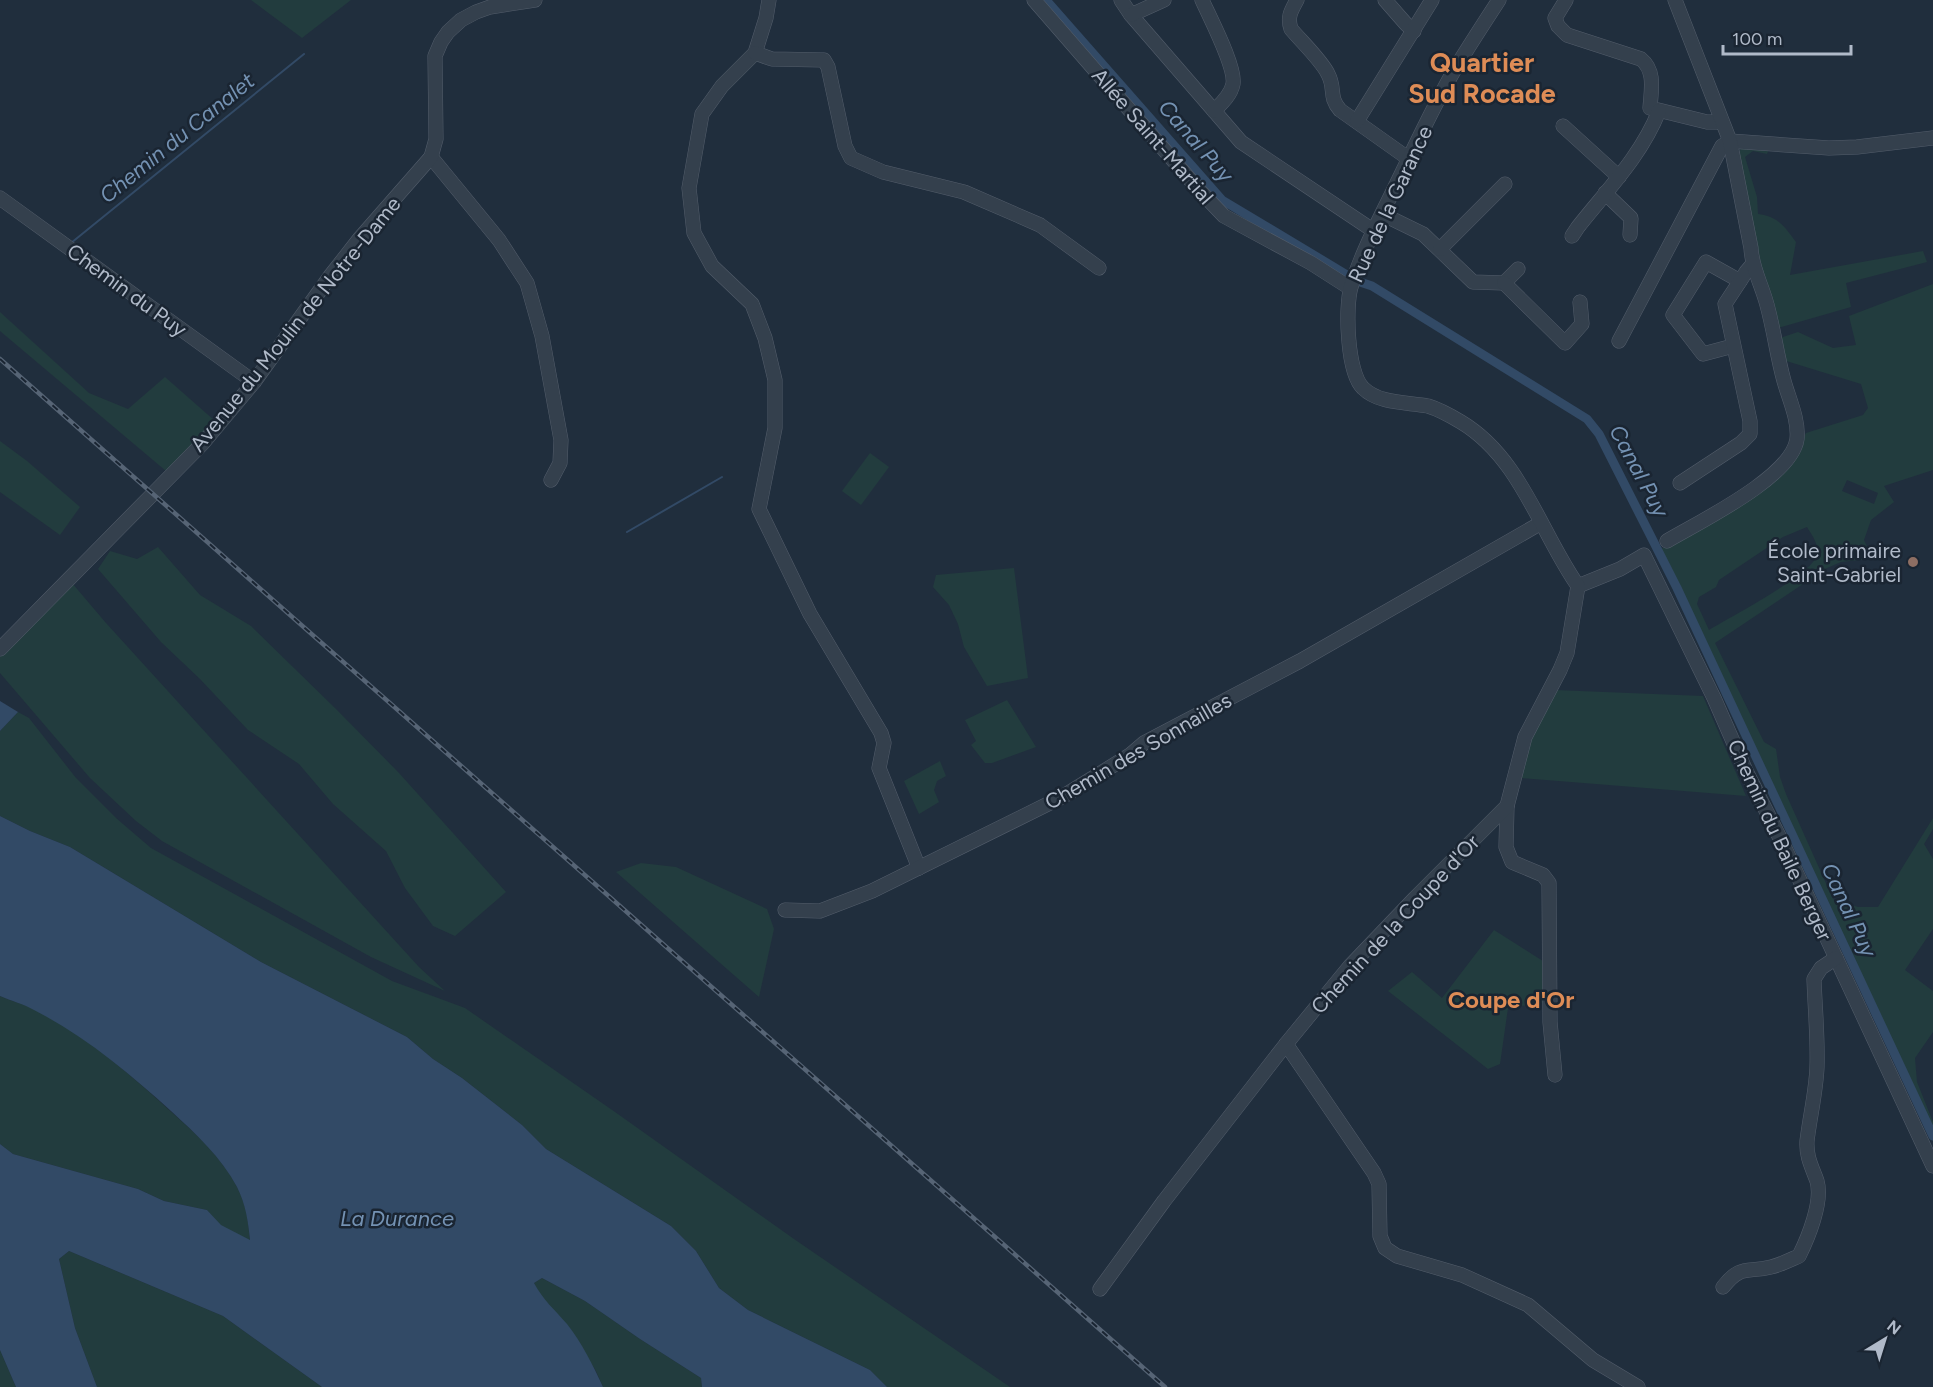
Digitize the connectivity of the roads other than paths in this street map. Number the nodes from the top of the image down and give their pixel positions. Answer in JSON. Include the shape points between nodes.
{"nodes":[{"id":1,"x":536,"y":0,"type":"edge"},
{"id":2,"x":769,"y":0,"type":"edge"},
{"id":3,"x":1034,"y":0,"type":"edge"},
{"id":4,"x":1121,"y":0,"type":"edge"},
{"id":5,"x":1164,"y":0,"type":"edge"},
{"id":6,"x":1202,"y":0,"type":"edge"},
{"id":7,"x":1297,"y":0,"type":"edge"},
{"id":8,"x":1385,"y":0,"type":"edge"},
{"id":9,"x":1432,"y":0,"type":"edge"},
{"id":10,"x":1499,"y":0,"type":"edge"},
{"id":11,"x":1566,"y":0,"type":"edge"},
{"id":12,"x":1675,"y":0,"type":"edge"},
{"id":13,"x":1131,"y":15,"type":"junction"},
{"id":14,"x":1414,"y":31,"type":"junction"},
{"id":15,"x":755,"y":53,"type":"junction"},
{"id":16,"x":1214,"y":111,"type":"junction"},
{"id":17,"x":1659,"y":111,"type":"junction"},
{"id":18,"x":1357,"y":121,"type":"junction"},
{"id":19,"x":1722,"y":122,"type":"junction"},
{"id":20,"x":1563,"y":126,"type":"dead end"},
{"id":21,"x":1933,"y":138,"type":"edge"},
{"id":22,"x":1730,"y":141,"type":"junction"},
{"id":23,"x":430,"y":157,"type":"junction"},
{"id":24,"x":1409,"y":159,"type":"junction"},
{"id":25,"x":1619,"y":177,"type":"junction"},
{"id":26,"x":1505,"y":184,"type":"dead end"},
{"id":27,"x":1605,"y":193,"type":"junction"},
{"id":28,"x":0,"y":198,"type":"edge"},
{"id":29,"x":1382,"y":214,"type":"junction"},
{"id":30,"x":1374,"y":231,"type":"junction"},
{"id":31,"x":1630,"y":235,"type":"dead end"},
{"id":32,"x":1572,"y":236,"type":"dead end"},
{"id":33,"x":1440,"y":249,"type":"junction"},
{"id":34,"x":1752,"y":265,"type":"junction"},
{"id":35,"x":1099,"y":268,"type":"dead end"},
{"id":36,"x":1518,"y":269,"type":"dead end"},
{"id":37,"x":1740,"y":280,"type":"junction"},
{"id":38,"x":1353,"y":281,"type":"junction"},
{"id":39,"x":1504,"y":283,"type":"junction"},
{"id":40,"x":1580,"y":302,"type":"dead end"},
{"id":41,"x":1619,"y":341,"type":"dead end"},
{"id":42,"x":1733,"y":346,"type":"junction"},
{"id":43,"x":254,"y":382,"type":"junction"},
{"id":44,"x":551,"y":480,"type":"dead end"},
{"id":45,"x":1680,"y":483,"type":"dead end"},
{"id":46,"x":1541,"y":523,"type":"junction"},
{"id":47,"x":1667,"y":541,"type":"dead end"},
{"id":48,"x":1578,"y":586,"type":"junction"},
{"id":49,"x":0,"y":649,"type":"edge"},
{"id":50,"x":1507,"y":806,"type":"junction"},
{"id":51,"x":919,"y":868,"type":"junction"},
{"id":52,"x":785,"y":910,"type":"dead end"},
{"id":53,"x":1836,"y":958,"type":"junction"},
{"id":54,"x":1286,"y":1044,"type":"junction"},
{"id":55,"x":1555,"y":1075,"type":"dead end"},
{"id":56,"x":1933,"y":1166,"type":"edge"},
{"id":57,"x":1723,"y":1287,"type":"dead end"},
{"id":58,"x":1100,"y":1289,"type":"dead end"},
{"id":59,"x":1638,"y":1387,"type":"edge"}],
"edges":[{"from":1,"to":23,"type":"street","name":"Avenue du Moulin de Notre-Dame","via":[[476,12],[461,20],[441,42],[435,56],[436,139]]},
{"from":2,"to":15,"type":"street"},
{"from":3,"to":38,"type":"street","name":"Allée Saint-Martial","via":[[1224,216]]},
{"from":4,"to":13,"type":"street"},
{"from":5,"to":13,"type":"street"},
{"from":6,"to":16,"type":"street","via":[[1232,70],[1230,92]]},
{"from":7,"to":18,"type":"street","via":[[1289,14],[1291,29],[1328,73],[1332,101]]},
{"from":8,"to":14,"type":"street"},
{"from":9,"to":14,"type":"street"},
{"from":10,"to":24,"type":"street","name":"Rue de la Garance","via":[[1454,71]]},
{"from":11,"to":17,"type":"street","via":[[1555,18],[1557,26],[1566,34],[1645,62],[1653,80],[1650,108]]},
{"from":12,"to":19,"type":"street"},
{"from":13,"to":16,"type":"street"},
{"from":14,"to":18,"type":"street"},
{"from":15,"to":35,"type":"street","via":[[772,59],[824,60],[851,158],[883,172],[964,192],[1040,225]]},
{"from":15,"to":51,"type":"street","via":[[722,86],[702,114],[689,188],[694,233],[712,266],[752,304],[763,330],[775,381],[775,428],[759,509],[810,614],[881,733],[884,743],[879,768]]},
{"from":16,"to":30,"type":"street","via":[[1241,142]]},
{"from":17,"to":19,"type":"street"},
{"from":17,"to":25,"type":"street","via":[[1632,163]]},
{"from":18,"to":24,"type":"street"},
{"from":19,"to":22,"type":"street"},
{"from":20,"to":25,"type":"street"},
{"from":21,"to":22,"type":"street","via":[[1829,148]]},
{"from":22,"to":34,"type":"street"},
{"from":22,"to":41,"type":"street","via":[[1722,146]]},
{"from":23,"to":43,"type":"street","name":"Avenue du Moulin de Notre-Dame","via":[[331,275]]},
{"from":23,"to":44,"type":"street","via":[[499,240],[527,283],[542,336],[561,440],[560,463]]},
{"from":24,"to":29,"type":"street","name":"Rue de la Garance"},
{"from":25,"to":27,"type":"street"},
{"from":26,"to":33,"type":"street"},
{"from":27,"to":31,"type":"street","via":[[1631,218]]},
{"from":27,"to":32,"type":"street"},
{"from":28,"to":43,"type":"street","name":"Chemin du Puy"},
{"from":29,"to":30,"type":"street","name":"Rue de la Garance"},
{"from":29,"to":33,"type":"street","via":[[1423,234]]},
{"from":30,"to":38,"type":"street","name":"Rue de la Garance"},
{"from":33,"to":39,"type":"street","via":[[1473,282]]},
{"from":34,"to":37,"type":"street"},
{"from":34,"to":47,"type":"street","via":[[1767,304],[1797,426],[1793,453],[1755,489]]},
{"from":36,"to":39,"type":"street"},
{"from":37,"to":42,"type":"street","via":[[1725,304]]},
{"from":37,"to":42,"type":"street","via":[[1706,262],[1673,315],[1704,354]]},
{"from":38,"to":46,"type":"street","name":"Rue de la Garance","via":[[1347,303],[1350,341],[1353,367],[1362,387],[1375,397],[1431,407],[1462,422],[1495,449]]},
{"from":39,"to":40,"type":"street","via":[[1564,343],[1582,324]]},
{"from":42,"to":45,"type":"street","via":[[1750,434]]},
{"from":43,"to":49,"type":"street","name":"Avenue du Moulin de Notre-Dame","via":[[203,443]]},
{"from":46,"to":48,"type":"street"},
{"from":46,"to":51,"type":"street","name":"Chemin des Sonnailles","via":[[1300,661],[1144,743],[1062,797]]},
{"from":48,"to":50,"type":"street","name":"Chemin de la Coupe d'Or","via":[[1567,653],[1525,738]]},
{"from":48,"to":53,"type":"street","name":"Chemin du Baile Berger","via":[[1644,555]]},
{"from":50,"to":54,"type":"street","name":"Chemin de la Coupe d'Or","via":[[1350,966]]},
{"from":50,"to":55,"type":"street","name":"Chemin de la Coupe d'Or","via":[[1506,847],[1512,862],[1543,875],[1549,884],[1550,1022]]},
{"from":51,"to":52,"type":"street","name":"Chemin des Sonnailles","via":[[831,908]]},
{"from":53,"to":56,"type":"street"},
{"from":53,"to":57,"type":"street","name":"Chemin du Baile Berger","via":[[1821,968],[1814,980],[1817,1066],[1807,1142],[1808,1162],[1818,1191],[1809,1235],[1799,1256],[1770,1268],[1740,1271]]},
{"from":54,"to":58,"type":"street","name":"Chemin de la Coupe d'Or"},
{"from":54,"to":59,"type":"street","via":[[1374,1173],[1379,1184],[1380,1236],[1385,1248],[1396,1256],[1462,1275],[1528,1305],[1593,1360]]}]}
